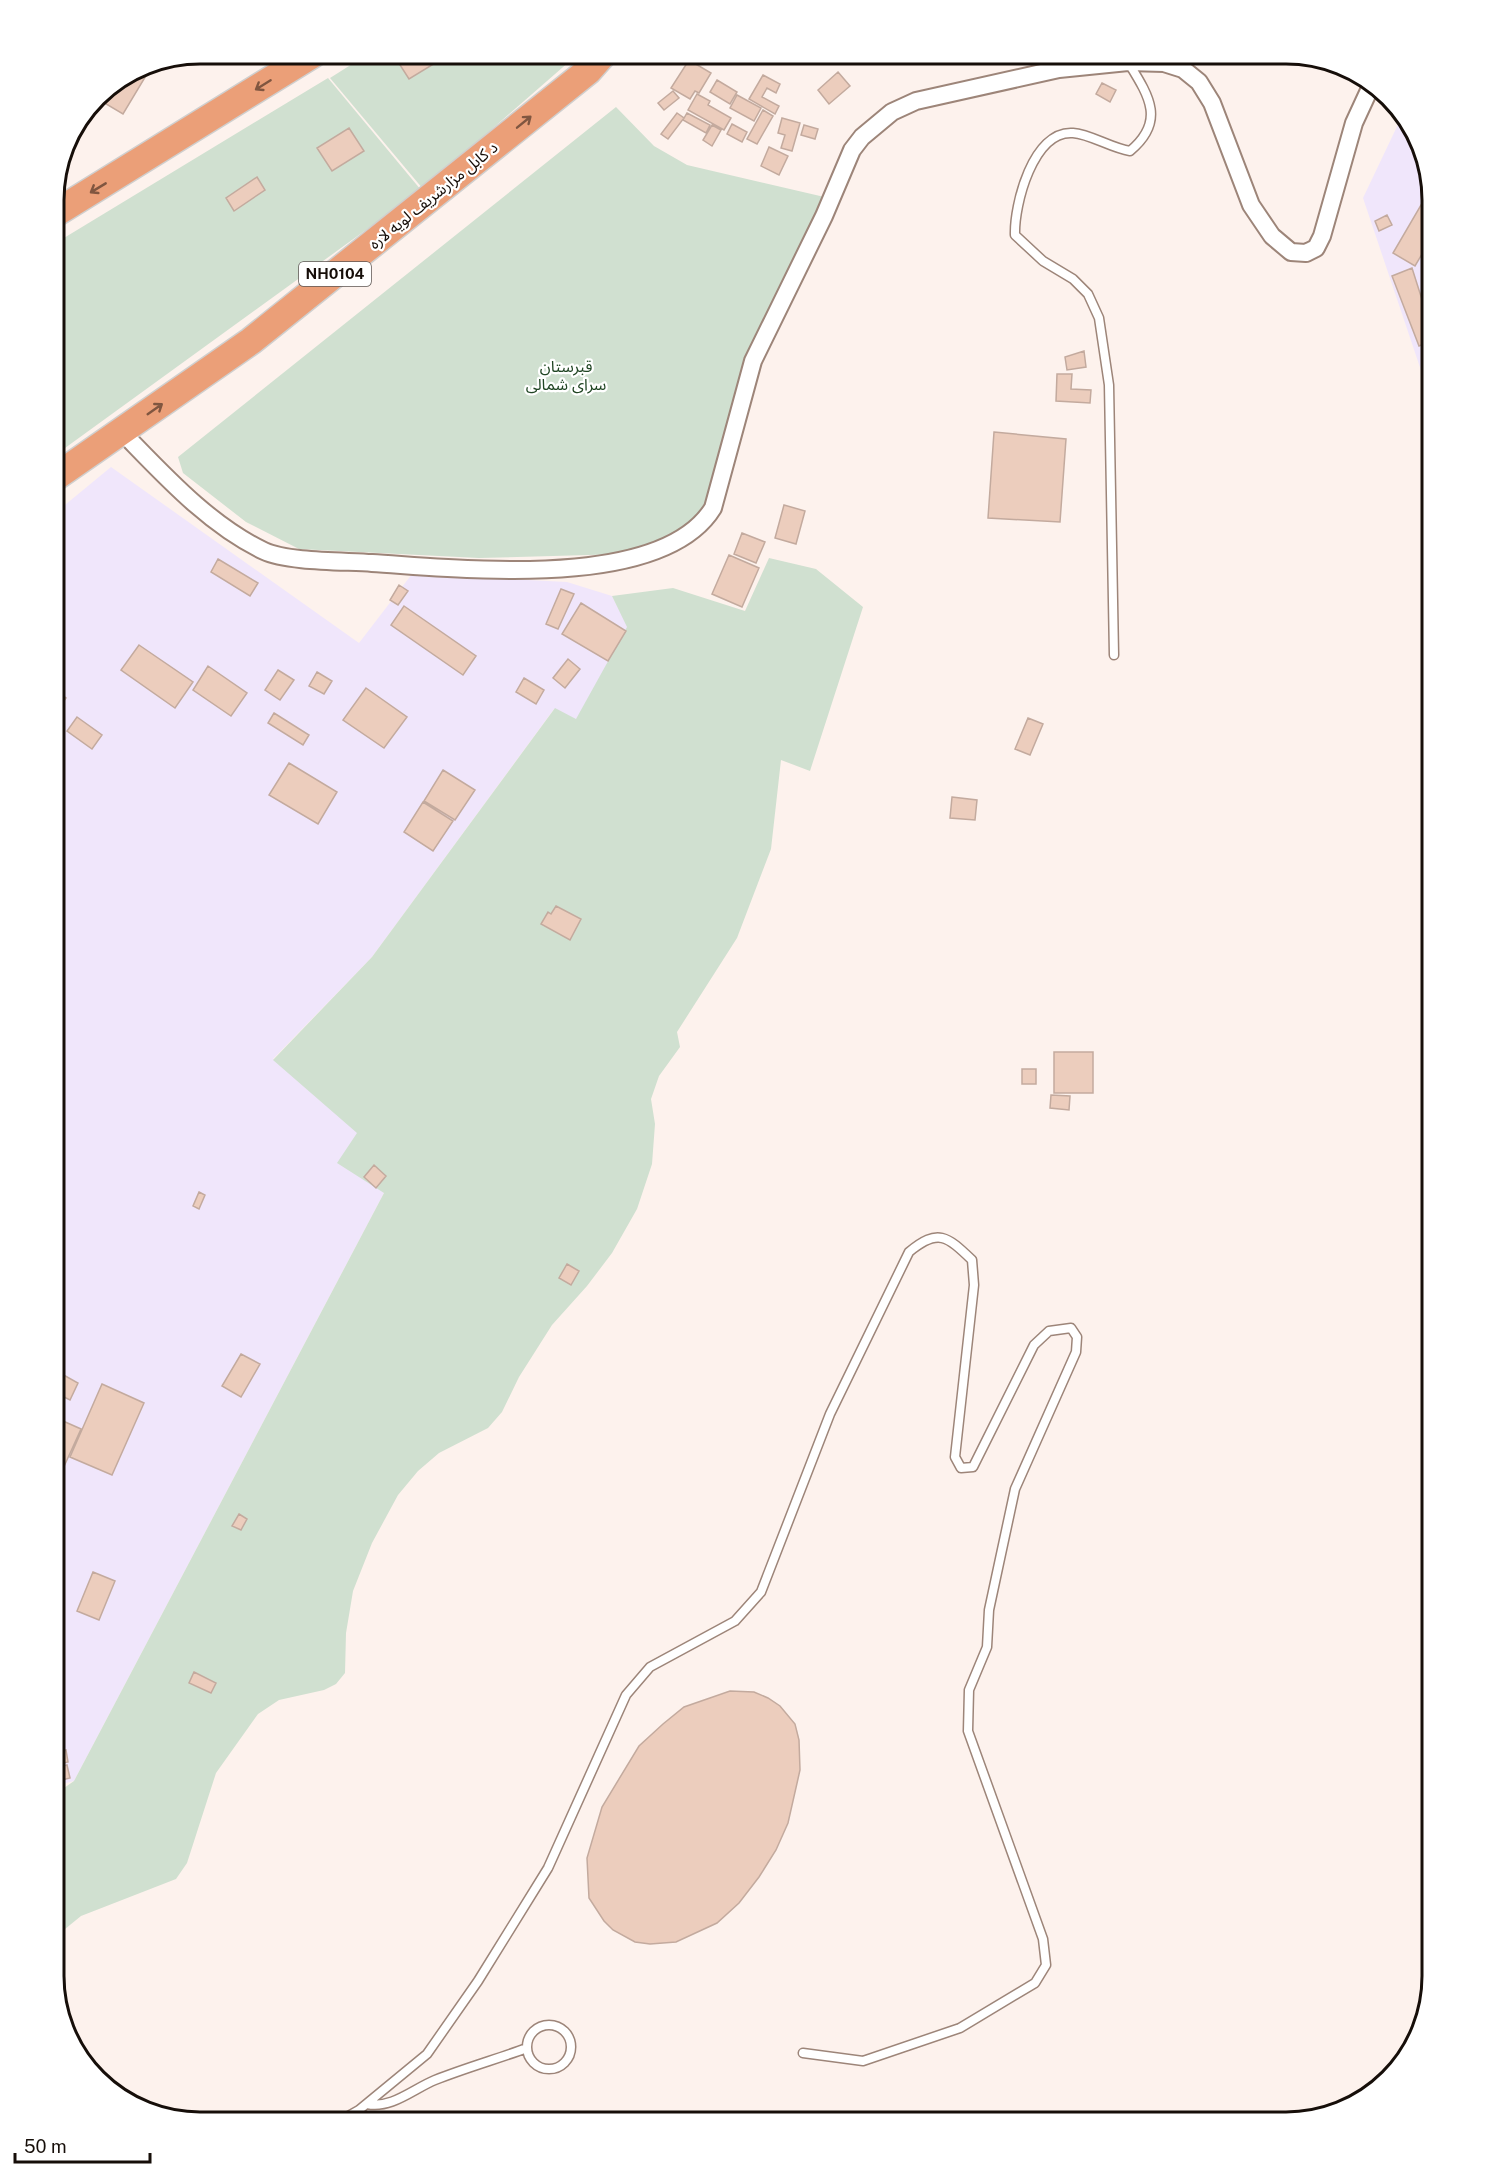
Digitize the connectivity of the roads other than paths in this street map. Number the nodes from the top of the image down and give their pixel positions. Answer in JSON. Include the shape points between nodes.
{"nodes":[{"id":1,"x":295,"y":65,"type":"edge"},
{"id":2,"x":593,"y":65,"type":"edge"},
{"id":3,"x":1098,"y":65,"type":"edge"},
{"id":4,"x":1130,"y":65,"type":"edge"},
{"id":5,"x":1170,"y":65,"type":"edge"},
{"id":6,"x":1368,"y":93,"type":"edge"},
{"id":7,"x":65,"y":207,"type":"edge"},
{"id":8,"x":122,"y":432,"type":"junction"},
{"id":9,"x":65,"y":471,"type":"edge"},
{"id":10,"x":1114,"y":655,"type":"dead end"},
{"id":11,"x":527,"y":2048,"type":"junction"},
{"id":12,"x":803,"y":2053,"type":"dead end"},
{"id":13,"x":367,"y":2104,"type":"junction"},
{"id":14,"x":354,"y":2112,"type":"edge"}],
"edges":[{"from":1,"to":7,"type":"highway","one_way":true},
{"from":8,"to":2,"type":"highway","name":"د کابل مزارشریف لویه لاره","number":"NH0104","one_way":true,"via":[[251,342]]},
{"from":3,"to":8,"type":"street","via":[[1059,69],[916,100],[892,112],[862,137],[852,150],[753,361],[712,508],[705,521],[664,550],[541,571],[267,553],[240,538],[175,486]]},
{"from":4,"to":10,"type":"lane","via":[[1145,89],[1151,109],[1144,140],[1130,151],[1114,149],[1075,133],[1061,134],[1044,145],[1027,175],[1014,216],[1015,235],[1043,261],[1073,279],[1088,294],[1099,318],[1109,385]]},
{"from":5,"to":6,"type":"street","via":[[1183,69],[1199,82],[1212,103],[1251,205],[1272,236],[1291,252],[1306,253],[1316,248],[1322,236],[1354,123]]},
{"from":8,"to":9,"type":"highway","name":"د کابل مزارشریف لویه لاره","number":"NH0104"},
{"from":11,"to":11,"type":"lane","via":[[531,2060],[548,2070],[562,2066],[572,2046],[565,2032],[552,2025],[537,2028]]},
{"from":11,"to":13,"type":"lane","via":[[435,2080],[392,2102]]},
{"from":12,"to":13,"type":"lane","via":[[863,2061],[960,2028],[1035,1983],[1046,1965],[1043,1939],[968,1731],[969,1690],[987,1647],[989,1610],[1015,1489],[1076,1352],[1077,1337],[1071,1328],[1050,1331],[1034,1345],[973,1467],[961,1468],[955,1457],[974,1285],[972,1260],[940,1237],[925,1239],[909,1252],[830,1414],[761,1592],[735,1621],[650,1667],[626,1695],[548,1868],[478,1981],[427,2054]]},
{"from":13,"to":14,"type":"lane"}]}
